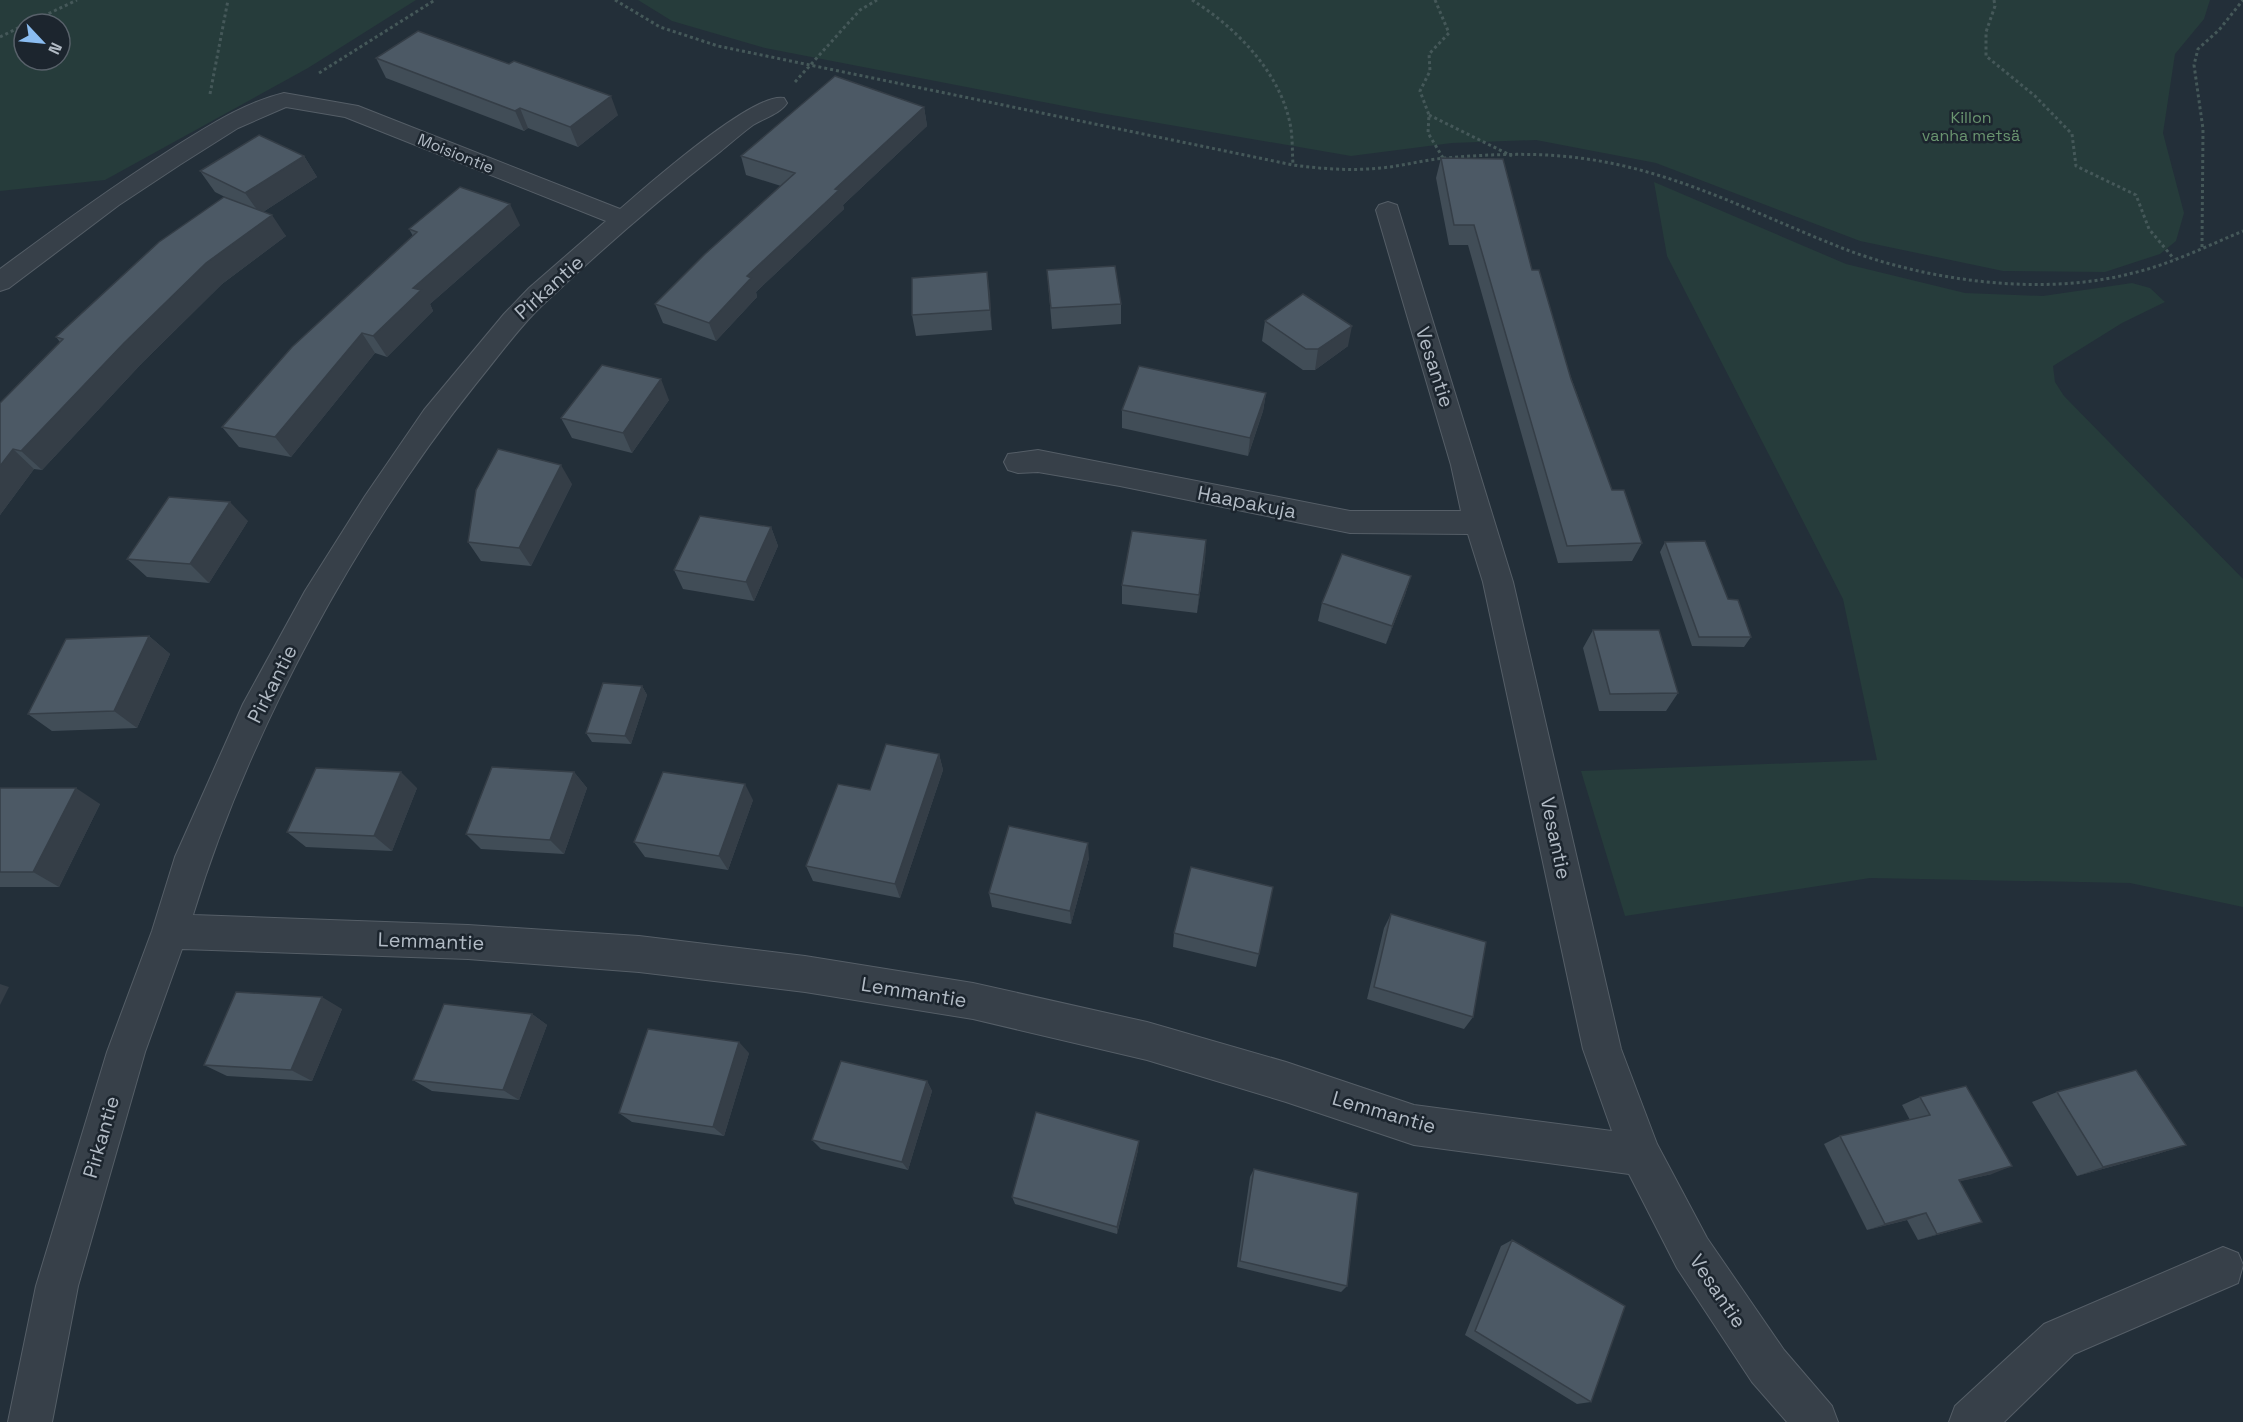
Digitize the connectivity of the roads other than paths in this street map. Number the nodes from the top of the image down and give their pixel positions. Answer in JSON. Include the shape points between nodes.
{"nodes":[{"id":1,"x":776,"y":103,"type":"dead end"},
{"id":2,"x":1388,"y":210,"type":"dead end"},
{"id":3,"x":624,"y":219,"type":"junction"},
{"id":4,"x":0,"y":282,"type":"edge"},
{"id":5,"x":1018,"y":462,"type":"dead end"},
{"id":6,"x":1479,"y":523,"type":"junction"},
{"id":7,"x":170,"y":930,"type":"junction"},
{"id":8,"x":1641,"y":1155,"type":"junction"},
{"id":9,"x":2223,"y":1268,"type":"dead end"},
{"id":10,"x":30,"y":1422,"type":"edge"},
{"id":11,"x":1816,"y":1422,"type":"edge"},
{"id":12,"x":1971,"y":1422,"type":"edge"}],
"edges":[{"from":1,"to":3,"type":"street","name":"Pirkantie","via":[[747,119]]},
{"from":2,"to":6,"type":"street","name":"Vesantie"},
{"from":3,"to":4,"type":"street","name":"Moisiontie","via":[[350,111],[284,100],[220,130],[110,200]]},
{"from":3,"to":7,"type":"street","name":"Pirkantie","via":[[513,320],[434,417],[375,504],[316,600],[255,714],[193,857]]},
{"from":5,"to":6,"type":"street","name":"Haapakuja","via":[[1038,461],[1120,475],[1350,522]]},
{"from":6,"to":8,"type":"street","name":"Vesantie","via":[[1516,658],[1602,1049]]},
{"from":7,"to":8,"type":"street","name":"Lemmantie","via":[[468,942],[639,954],[805,974],[973,1001],[1147,1041],[1414,1125]]},
{"from":7,"to":10,"type":"street","name":"Pirkantie","via":[[126,1052],[57,1287]]},
{"from":8,"to":11,"type":"street","name":"Vesantie","via":[[1692,1253],[1768,1366]]},
{"from":9,"to":12,"type":"street","via":[[2059,1339]]}]}
